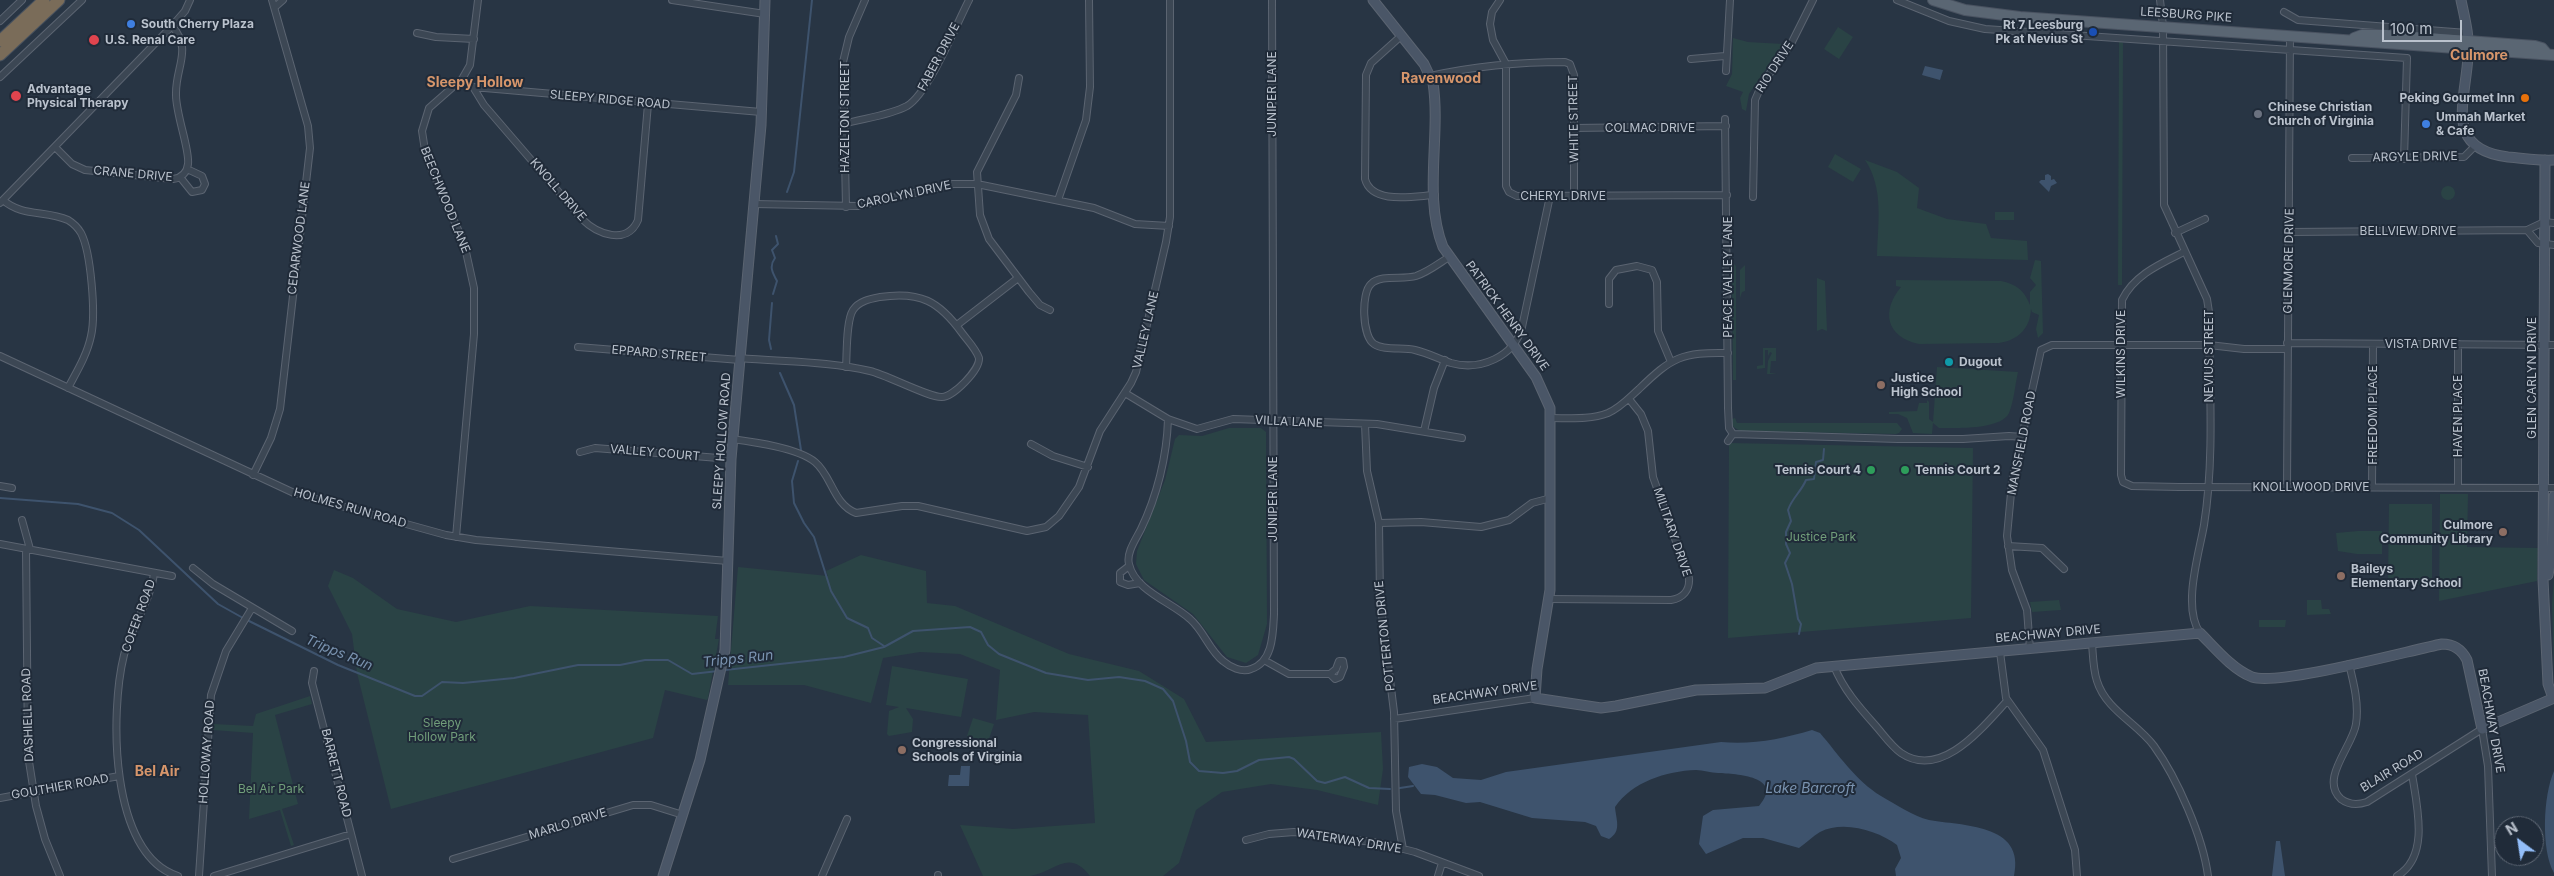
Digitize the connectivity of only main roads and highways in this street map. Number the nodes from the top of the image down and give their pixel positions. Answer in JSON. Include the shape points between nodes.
{"nodes":[{"id":1,"x":1933,"y":0,"type":"edge"},
{"id":2,"x":49,"y":1,"type":"edge"},
{"id":3,"x":0,"y":41,"type":"edge"},
{"id":4,"x":2550,"y":54,"type":"edge"},
{"id":5,"x":0,"y":55,"type":"edge"}],
"edges":[{"from":1,"to":4,"type":"main road","name":"LEESBURG PIKE","via":[[1982,13],[2349,40],[2468,41]]},
{"from":2,"to":3,"type":"highway"},
{"from":2,"to":5,"type":"highway"}]}
